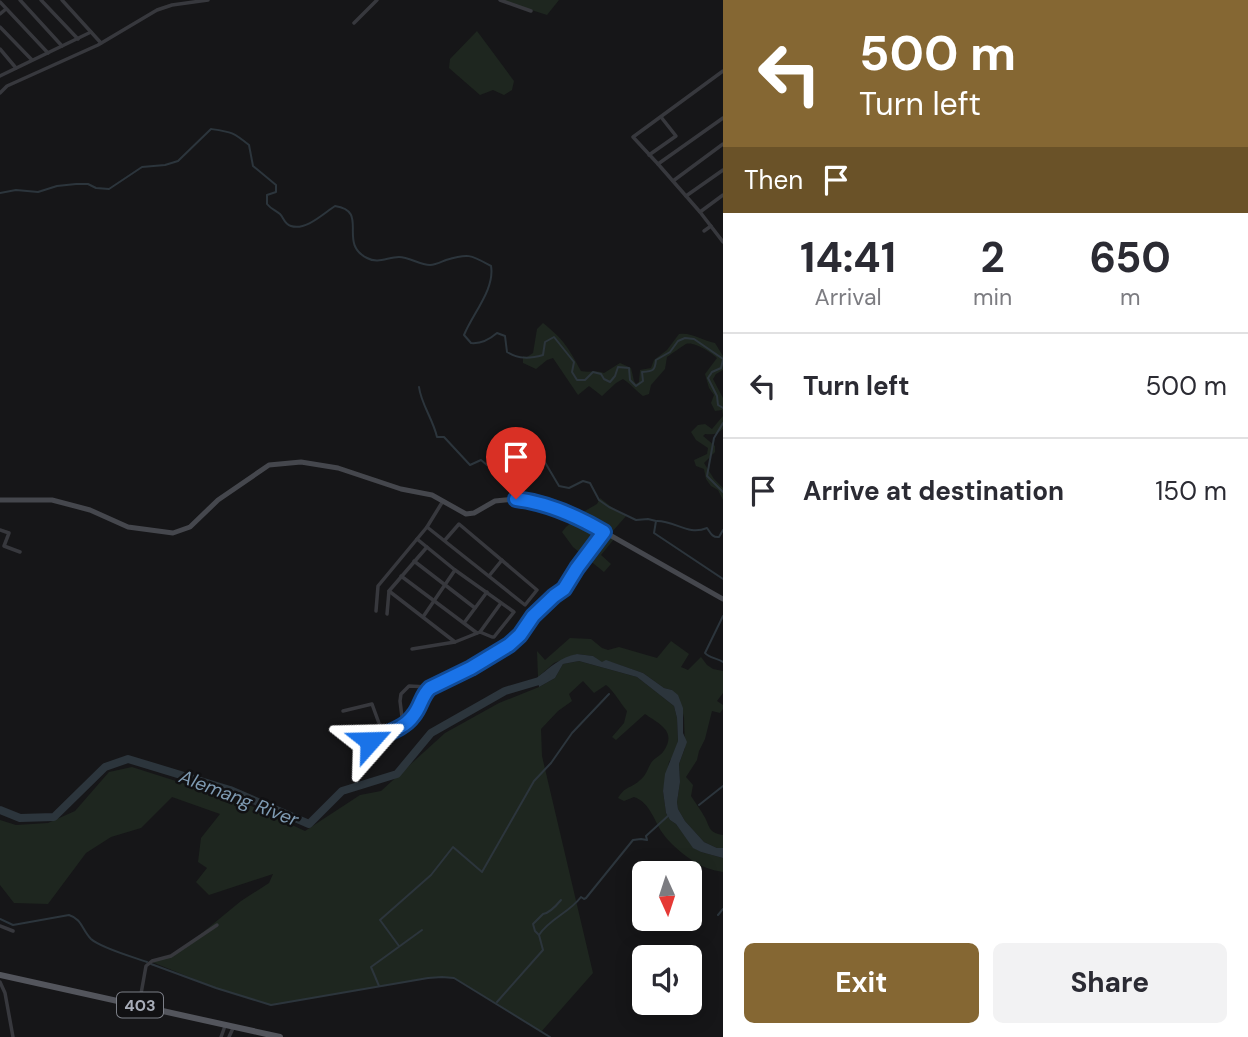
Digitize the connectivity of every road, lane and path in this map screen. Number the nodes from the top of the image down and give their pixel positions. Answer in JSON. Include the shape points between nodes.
{"nodes":[{"id":1,"x":20,"y":0,"type":"edge"},
{"id":2,"x":41,"y":0,"type":"edge"},
{"id":3,"x":62,"y":0,"type":"edge"},
{"id":4,"x":208,"y":0,"type":"edge"},
{"id":5,"x":377,"y":0,"type":"edge"},
{"id":6,"x":500,"y":0,"type":"edge"},
{"id":7,"x":0,"y":1,"type":"edge"},
{"id":8,"x":6,"y":9,"type":"junction"},
{"id":9,"x":531,"y":11,"type":"dead end"},
{"id":10,"x":0,"y":14,"type":"edge"},
{"id":11,"x":354,"y":23,"type":"dead end"},
{"id":12,"x":0,"y":27,"type":"edge"},
{"id":13,"x":91,"y":32,"type":"junction"},
{"id":14,"x":78,"y":38,"type":"junction"},
{"id":15,"x":102,"y":43,"type":"junction"},
{"id":16,"x":62,"y":46,"type":"junction"},
{"id":17,"x":0,"y":49,"type":"edge"},
{"id":18,"x":48,"y":53,"type":"junction"},
{"id":19,"x":32,"y":60,"type":"junction"},
{"id":20,"x":16,"y":68,"type":"junction"},
{"id":21,"x":723,"y":71,"type":"edge"},
{"id":22,"x":1,"y":74,"type":"edge"},
{"id":23,"x":0,"y":93,"type":"edge"},
{"id":24,"x":661,"y":117,"type":"junction"},
{"id":25,"x":723,"y":118,"type":"edge"},
{"id":26,"x":723,"y":144,"type":"edge"},
{"id":27,"x":649,"y":155,"type":"junction"},
{"id":28,"x":658,"y":164,"type":"junction"},
{"id":29,"x":723,"y":170,"type":"edge"},
{"id":30,"x":673,"y":181,"type":"junction"},
{"id":31,"x":723,"y":195,"type":"edge"},
{"id":32,"x":686,"y":197,"type":"junction"},
{"id":33,"x":718,"y":198,"type":"junction"},
{"id":34,"x":723,"y":205,"type":"edge"},
{"id":35,"x":700,"y":212,"type":"junction"},
{"id":36,"x":711,"y":226,"type":"junction"},
{"id":37,"x":704,"y":231,"type":"dead end"},
{"id":38,"x":723,"y":242,"type":"edge"},
{"id":39,"x":4,"y":500,"type":"edge"},
{"id":40,"x":443,"y":501,"type":"junction"},
{"id":41,"x":0,"y":506,"type":"edge"},
{"id":42,"x":427,"y":527,"type":"junction"},
{"id":43,"x":0,"y":530,"type":"edge"},
{"id":44,"x":604,"y":532,"type":"junction"},
{"id":45,"x":417,"y":539,"type":"junction"},
{"id":46,"x":445,"y":540,"type":"junction"},
{"id":47,"x":2,"y":545,"type":"edge"},
{"id":48,"x":427,"y":547,"type":"junction"},
{"id":49,"x":20,"y":552,"type":"dead end"},
{"id":50,"x":414,"y":561,"type":"junction"},
{"id":51,"x":502,"y":561,"type":"junction"},
{"id":52,"x":456,"y":570,"type":"junction"},
{"id":53,"x":401,"y":576,"type":"junction"},
{"id":54,"x":489,"y":576,"type":"junction"},
{"id":55,"x":445,"y":585,"type":"junction"},
{"id":56,"x":389,"y":591,"type":"junction"},
{"id":57,"x":487,"y":592,"type":"junction"},
{"id":58,"x":723,"y":599,"type":"edge"},
{"id":59,"x":434,"y":601,"type":"junction"},
{"id":60,"x":501,"y":603,"type":"junction"},
{"id":61,"x":475,"y":608,"type":"junction"},
{"id":62,"x":376,"y":611,"type":"dead end"},
{"id":63,"x":387,"y":614,"type":"dead end"},
{"id":64,"x":423,"y":617,"type":"junction"},
{"id":65,"x":464,"y":623,"type":"junction"},
{"id":66,"x":478,"y":633,"type":"junction"},
{"id":67,"x":455,"y":642,"type":"junction"},
{"id":68,"x":412,"y":649,"type":"dead end"},
{"id":69,"x":430,"y":688,"type":"junction"},
{"id":70,"x":343,"y":710,"type":"dead end"},
{"id":71,"x":403,"y":725,"type":"junction"},
{"id":72,"x":386,"y":733,"type":"junction"},
{"id":73,"x":370,"y":741,"type":"dead end"},
{"id":74,"x":217,"y":925,"type":"dead end"},
{"id":75,"x":0,"y":926,"type":"edge"},
{"id":76,"x":13,"y":931,"type":"dead end"},
{"id":77,"x":0,"y":975,"type":"edge"},
{"id":78,"x":0,"y":982,"type":"edge"},
{"id":79,"x":139,"y":1005,"type":"junction"},
{"id":80,"x":226,"y":1024,"type":"junction"},
{"id":81,"x":234,"y":1026,"type":"junction"},
{"id":82,"x":257,"y":1034,"type":"edge"},
{"id":83,"x":13,"y":1037,"type":"edge"},
{"id":84,"x":221,"y":1037,"type":"edge"},
{"id":85,"x":229,"y":1037,"type":"edge"},
{"id":86,"x":280,"y":1037,"type":"edge"}],
"edges":[{"from":1,"to":16,"type":"street"},
{"from":2,"to":14,"type":"street"},
{"from":3,"to":13,"type":"street"},
{"from":4,"to":15,"type":"street","via":[[156,10]]},
{"from":5,"to":11,"type":"street"},
{"from":6,"to":9,"type":"street"},
{"from":7,"to":8,"type":"street"},
{"from":8,"to":10,"type":"street"},
{"from":8,"to":18,"type":"street"},
{"from":12,"to":19,"type":"street"},
{"from":13,"to":14,"type":"street"},
{"from":13,"to":15,"type":"street"},
{"from":14,"to":16,"type":"street"},
{"from":15,"to":23,"type":"street"},
{"from":16,"to":18,"type":"street"},
{"from":17,"to":20,"type":"street"},
{"from":18,"to":19,"type":"street"},
{"from":19,"to":20,"type":"street"},
{"from":20,"to":22,"type":"street"},
{"from":21,"to":24,"type":"street"},
{"from":24,"to":27,"type":"street","via":[[676,136]]},
{"from":24,"to":27,"type":"street","via":[[632,137]]},
{"from":25,"to":28,"type":"street"},
{"from":26,"to":30,"type":"street"},
{"from":27,"to":28,"type":"street"},
{"from":28,"to":30,"type":"street"},
{"from":29,"to":32,"type":"street"},
{"from":30,"to":32,"type":"street"},
{"from":31,"to":33,"type":"street"},
{"from":32,"to":35,"type":"street"},
{"from":33,"to":34,"type":"street"},
{"from":33,"to":35,"type":"street"},
{"from":35,"to":36,"type":"street"},
{"from":36,"to":37,"type":"street"},
{"from":36,"to":38,"type":"street"},
{"from":39,"to":40,"type":"street","via":[[52,500],[128,527],[173,533],[190,527],[218,500],[269,465],[301,462],[338,468]]},
{"from":39,"to":41,"type":"street"},
{"from":40,"to":42,"type":"street"},
{"from":40,"to":44,"type":"street","via":[[469,514],[495,500],[542,503]]},
{"from":42,"to":45,"type":"street"},
{"from":42,"to":46,"type":"street"},
{"from":43,"to":47,"type":"street","via":[[9,533]]},
{"from":44,"to":58,"type":"street"},
{"from":44,"to":69,"type":"street","via":[[564,589],[509,645]]},
{"from":45,"to":48,"type":"street"},
{"from":45,"to":62,"type":"street","via":[[378,586]]},
{"from":46,"to":51,"type":"street","via":[[459,524]]},
{"from":46,"to":54,"type":"street"},
{"from":47,"to":49,"type":"street"},
{"from":48,"to":50,"type":"street"},
{"from":48,"to":52,"type":"street"},
{"from":50,"to":53,"type":"street"},
{"from":50,"to":55,"type":"street"},
{"from":51,"to":54,"type":"street"},
{"from":51,"to":54,"type":"street","via":[[537,590],[525,605]]},
{"from":52,"to":55,"type":"street"},
{"from":52,"to":57,"type":"street"},
{"from":53,"to":56,"type":"street"},
{"from":53,"to":59,"type":"street"},
{"from":55,"to":59,"type":"street"},
{"from":55,"to":61,"type":"street"},
{"from":56,"to":63,"type":"street"},
{"from":56,"to":64,"type":"street"},
{"from":57,"to":60,"type":"street"},
{"from":57,"to":61,"type":"street"},
{"from":59,"to":64,"type":"street"},
{"from":59,"to":65,"type":"street"},
{"from":60,"to":66,"type":"street"},
{"from":60,"to":66,"type":"street","via":[[514,612],[494,637]]},
{"from":61,"to":65,"type":"street"},
{"from":64,"to":67,"type":"street"},
{"from":65,"to":66,"type":"street"},
{"from":66,"to":67,"type":"street"},
{"from":67,"to":68,"type":"street"},
{"from":69,"to":71,"type":"street"},
{"from":69,"to":71,"type":"street","via":[[409,686],[401,694]]},
{"from":70,"to":72,"type":"street","via":[[372,704]]},
{"from":71,"to":72,"type":"street"},
{"from":72,"to":73,"type":"street"},
{"from":74,"to":79,"type":"street","via":[[172,956],[146,966]]},
{"from":75,"to":76,"type":"street"},
{"from":77,"to":79,"type":"main road","number":"403"},
{"from":78,"to":83,"type":"street"},
{"from":79,"to":80,"type":"main road","number":"403"},
{"from":80,"to":81,"type":"main road","number":"403"},
{"from":80,"to":84,"type":"street"},
{"from":81,"to":82,"type":"main road","number":"403"},
{"from":81,"to":85,"type":"street"},
{"from":82,"to":86,"type":"main road","number":"403"}]}
